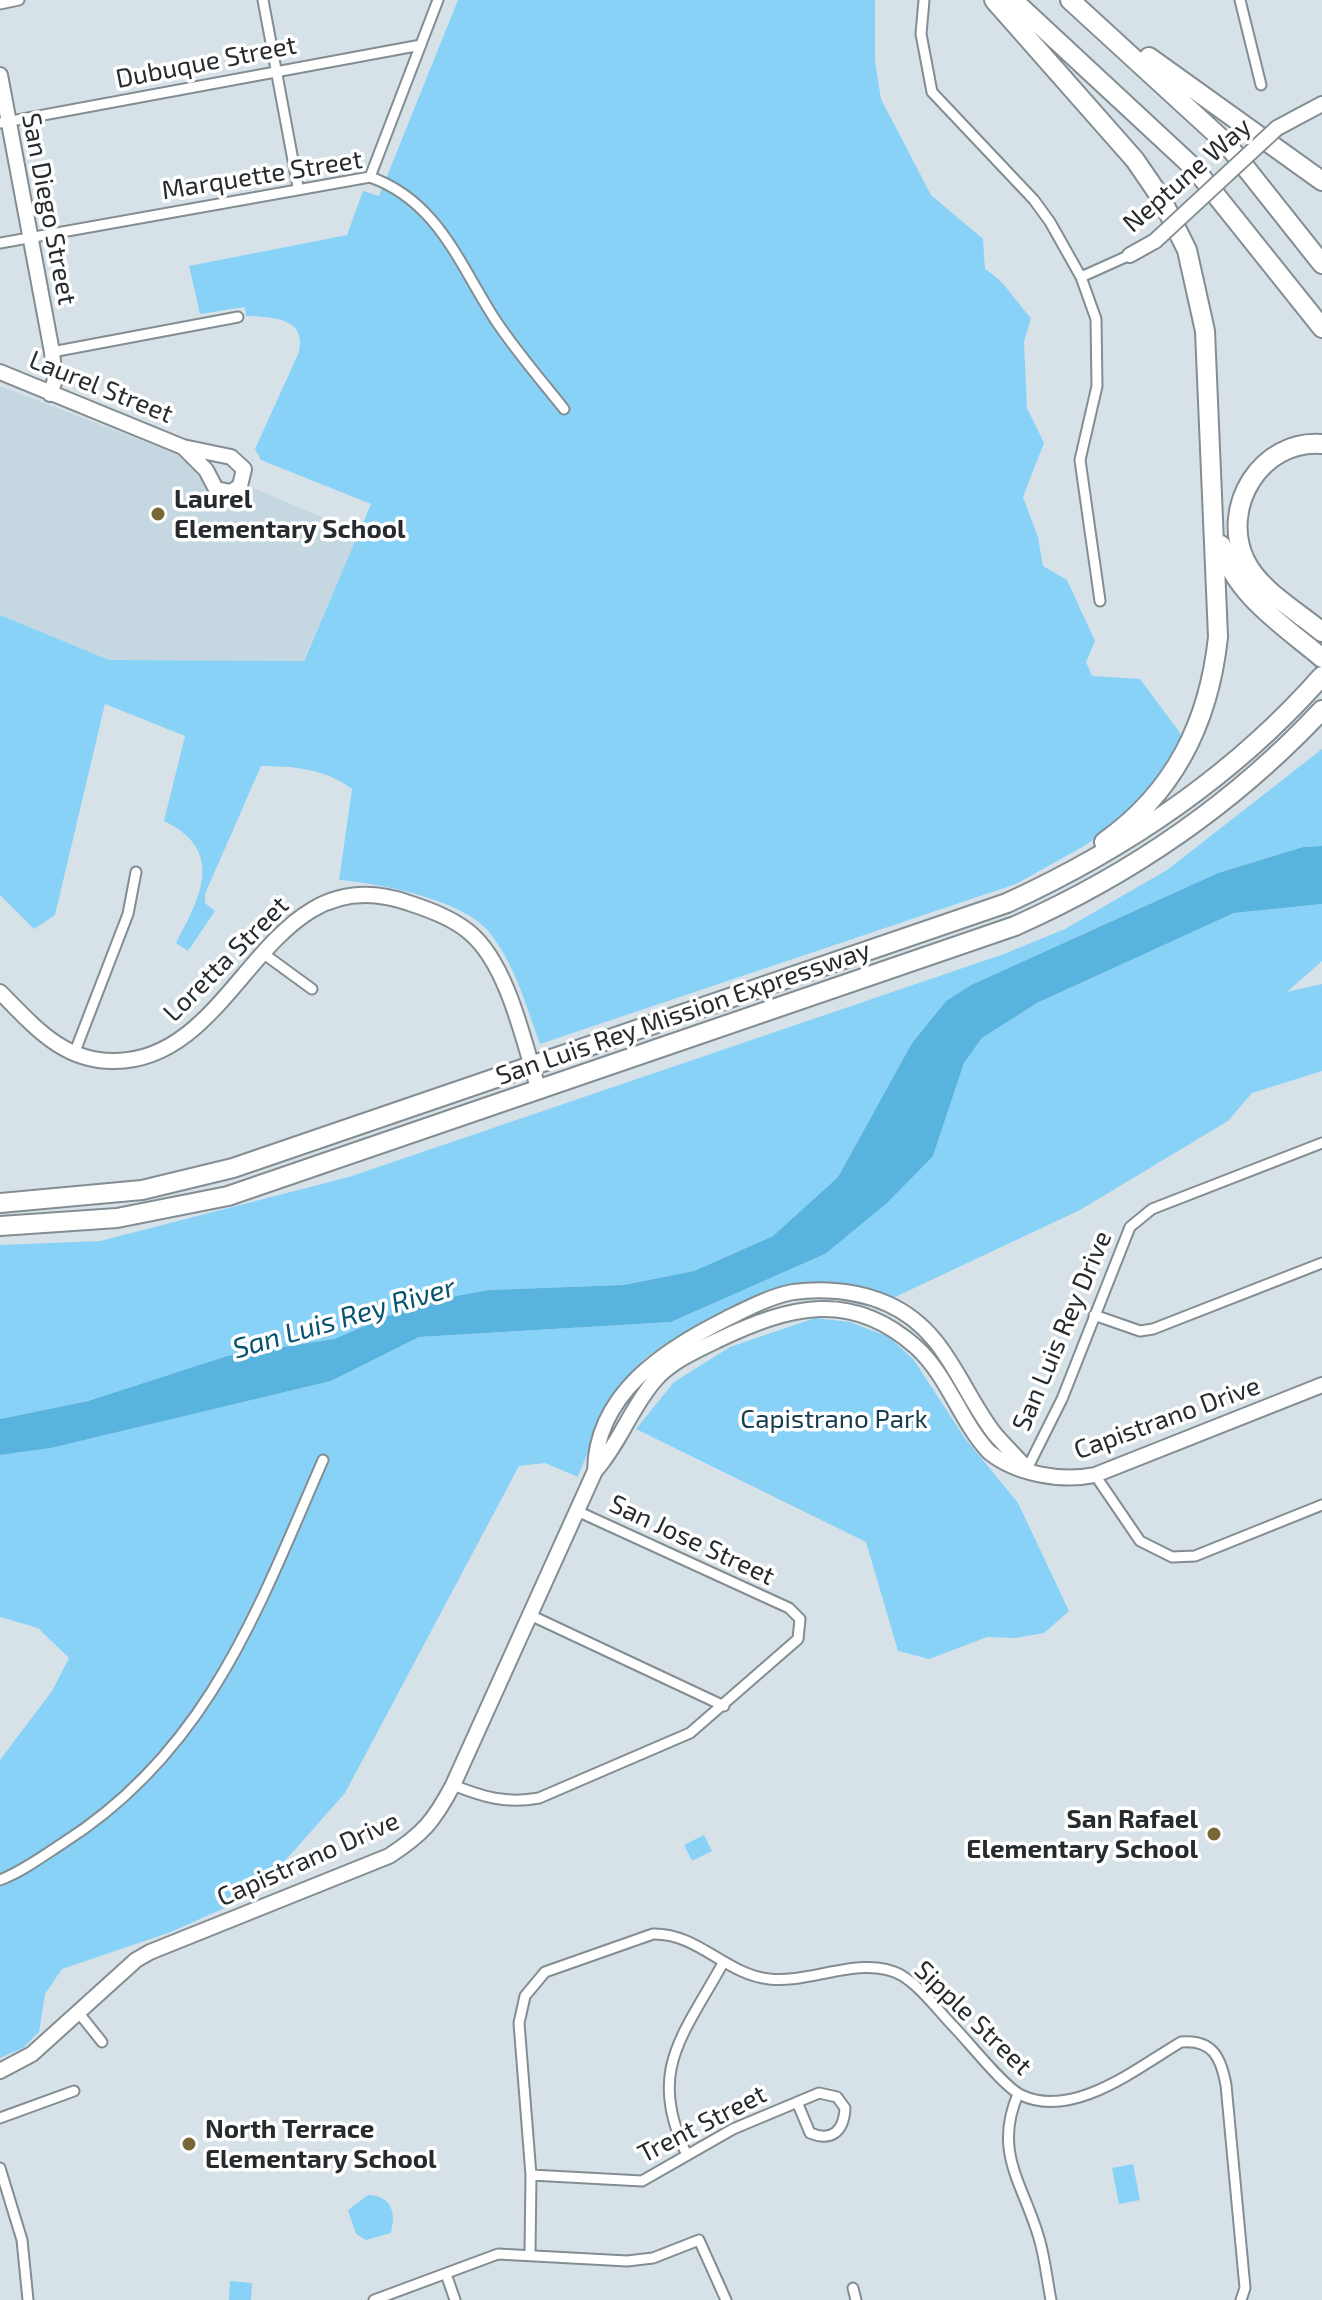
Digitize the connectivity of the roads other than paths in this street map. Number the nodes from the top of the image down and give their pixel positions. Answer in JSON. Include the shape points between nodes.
{"nodes":[{"id":1,"x":19,"y":0,"type":"edge"},
{"id":2,"x":263,"y":0,"type":"edge"},
{"id":3,"x":438,"y":0,"type":"edge"},
{"id":4,"x":924,"y":0,"type":"edge"},
{"id":5,"x":994,"y":0,"type":"edge"},
{"id":6,"x":1013,"y":0,"type":"edge"},
{"id":7,"x":1072,"y":0,"type":"edge"},
{"id":8,"x":1240,"y":0,"type":"edge"},
{"id":9,"x":0,"y":4,"type":"edge"},
{"id":10,"x":421,"y":45,"type":"junction"},
{"id":11,"x":276,"y":72,"type":"junction"},
{"id":12,"x":0,"y":75,"type":"edge"},
{"id":13,"x":1261,"y":85,"type":"dead end"},
{"id":14,"x":1322,"y":104,"type":"edge"},
{"id":15,"x":4,"y":122,"type":"edge"},
{"id":16,"x":370,"y":177,"type":"junction"},
{"id":17,"x":1322,"y":181,"type":"edge"},
{"id":18,"x":298,"y":187,"type":"junction"},
{"id":19,"x":30,"y":237,"type":"junction"},
{"id":20,"x":0,"y":243,"type":"edge"},
{"id":21,"x":1130,"y":255,"type":"joint"},
{"id":22,"x":1322,"y":264,"type":"edge"},
{"id":23,"x":1081,"y":277,"type":"junction"},
{"id":24,"x":238,"y":317,"type":"dead end"},
{"id":25,"x":1322,"y":328,"type":"edge"},
{"id":26,"x":52,"y":352,"type":"junction"},
{"id":27,"x":0,"y":372,"type":"edge"},
{"id":28,"x":56,"y":396,"type":"junction"},
{"id":29,"x":564,"y":409,"type":"dead end"},
{"id":30,"x":1322,"y":444,"type":"edge"},
{"id":31,"x":183,"y":447,"type":"dead end"},
{"id":32,"x":1212,"y":474,"type":"junction"},
{"id":33,"x":1100,"y":601,"type":"dead end"},
{"id":34,"x":1322,"y":632,"type":"edge"},
{"id":35,"x":1322,"y":658,"type":"edge"},
{"id":36,"x":1322,"y":676,"type":"edge"},
{"id":37,"x":1322,"y":710,"type":"edge"},
{"id":38,"x":136,"y":872,"type":"dead end"},
{"id":39,"x":1007,"y":903,"type":"junction"},
{"id":40,"x":264,"y":954,"type":"junction"},
{"id":41,"x":312,"y":989,"type":"dead end"},
{"id":42,"x":0,"y":992,"type":"edge"},
{"id":43,"x":74,"y":1054,"type":"junction"},
{"id":44,"x":531,"y":1066,"type":"junction"},
{"id":45,"x":539,"y":1091,"type":"junction"},
{"id":46,"x":1322,"y":1143,"type":"edge"},
{"id":47,"x":0,"y":1203,"type":"edge"},
{"id":48,"x":0,"y":1226,"type":"edge"},
{"id":49,"x":1322,"y":1263,"type":"edge"},
{"id":50,"x":1094,"y":1315,"type":"junction"},
{"id":51,"x":1322,"y":1385,"type":"edge"},
{"id":52,"x":323,"y":1460,"type":"dead end"},
{"id":53,"x":1027,"y":1469,"type":"junction"},
{"id":54,"x":1095,"y":1475,"type":"junction"},
{"id":55,"x":1322,"y":1505,"type":"edge"},
{"id":56,"x":577,"y":1511,"type":"junction"},
{"id":57,"x":530,"y":1615,"type":"junction"},
{"id":58,"x":724,"y":1706,"type":"junction"},
{"id":59,"x":453,"y":1785,"type":"junction"},
{"id":60,"x":0,"y":1880,"type":"edge"},
{"id":61,"x":723,"y":1963,"type":"junction"},
{"id":62,"x":78,"y":2012,"type":"junction"},
{"id":63,"x":102,"y":2042,"type":"dead end"},
{"id":64,"x":0,"y":2071,"type":"edge"},
{"id":65,"x":74,"y":2091,"type":"dead end"},
{"id":66,"x":1018,"y":2094,"type":"junction"},
{"id":67,"x":797,"y":2102,"type":"junction"},
{"id":68,"x":0,"y":2118,"type":"edge"},
{"id":69,"x":687,"y":2155,"type":"junction"},
{"id":70,"x":0,"y":2168,"type":"edge"},
{"id":71,"x":531,"y":2175,"type":"junction"},
{"id":72,"x":530,"y":2253,"type":"junction"},
{"id":73,"x":446,"y":2274,"type":"junction"},
{"id":74,"x":853,"y":2288,"type":"dead end"},
{"id":75,"x":28,"y":2300,"type":"edge"},
{"id":76,"x":374,"y":2300,"type":"edge"},
{"id":77,"x":455,"y":2300,"type":"edge"},
{"id":78,"x":726,"y":2300,"type":"edge"},
{"id":79,"x":856,"y":2300,"type":"edge"},
{"id":80,"x":1051,"y":2300,"type":"edge"},
{"id":81,"x":1241,"y":2300,"type":"edge"}],
"edges":[{"from":1,"to":9,"type":"street"},
{"from":2,"to":11,"type":"street"},
{"from":3,"to":10,"type":"street"},
{"from":4,"to":23,"type":"street","via":[[921,34],[932,92],[1034,200]]},
{"from":5,"to":32,"type":"highway","via":[[1135,160],[1187,250],[1205,331]]},
{"from":6,"to":25,"type":"highway","via":[[1195,169]]},
{"from":7,"to":17,"type":"highway"},
{"from":7,"to":22,"type":"highway","via":[[1226,143]]},
{"from":8,"to":13,"type":"street"},
{"from":10,"to":11,"type":"street","name":"Dubuque Street"},
{"from":10,"to":16,"type":"street"},
{"from":11,"to":15,"type":"street","name":"Dubuque Street"},
{"from":11,"to":18,"type":"street"},
{"from":12,"to":15,"type":"street","name":"San Diego Street"},
{"from":14,"to":21,"type":"street","name":"Neptune Way","bridge":true,"via":[[1277,128],[1155,241]]},
{"from":15,"to":19,"type":"street","name":"San Diego Street"},
{"from":16,"to":18,"type":"street","name":"Marquette Street"},
{"from":16,"to":29,"type":"street","name":"Marquette Street","via":[[404,192],[434,220],[499,325]]},
{"from":18,"to":19,"type":"street","name":"Marquette Street"},
{"from":19,"to":20,"type":"street","name":"Marquette Street"},
{"from":19,"to":26,"type":"street","name":"San Diego Street"},
{"from":21,"to":23,"type":"street","name":"Neptune Way"},
{"from":23,"to":33,"type":"street","via":[[1096,319],[1097,386],[1080,460]]},
{"from":24,"to":26,"type":"street"},
{"from":26,"to":28,"type":"street","name":"San Diego Street","via":[[66,386]]},
{"from":27,"to":28,"type":"street","name":"Laurel Street"},
{"from":28,"to":31,"type":"street","name":"Laurel Street"},
{"from":30,"to":34,"type":"highway","via":[[1288,449],[1259,470],[1241,501],[1237,526],[1245,561],[1258,579]]},
{"from":32,"to":35,"type":"highway","via":[[1225,562],[1257,603]]},
{"from":32,"to":39,"type":"highway","via":[[1218,637],[1209,695],[1192,741],[1173,775],[1131,822]]},
{"from":36,"to":39,"type":"highway","via":[[1273,729],[1192,798],[1084,866]]},
{"from":37,"to":45,"type":"highway","name":"San Luis Rey Mission Expressway","via":[[1208,814],[1070,900],[974,941]]},
{"from":38,"to":43,"type":"street","via":[[128,914]]},
{"from":39,"to":44,"type":"highway","name":"San Luis Rey Mission Expressway"},
{"from":40,"to":41,"type":"street"},
{"from":40,"to":43,"type":"street","name":"Loretta Street","via":[[173,1044],[117,1062]]},
{"from":40,"to":44,"type":"street","name":"Loretta Street","via":[[303,914],[342,895],[373,893],[437,914],[458,923],[491,955]]},
{"from":42,"to":43,"type":"street","name":"Loretta Street","via":[[46,1038]]},
{"from":44,"to":45,"type":"street","name":"Loretta Street"},
{"from":44,"to":47,"type":"highway","name":"San Luis Rey Mission Expressway","via":[[194,1179],[92,1197]]},
{"from":45,"to":48,"type":"highway","name":"San Luis Rey Mission Expressway","via":[[228,1196],[117,1218]]},
{"from":46,"to":50,"type":"street","name":"San Luis Rey Drive","via":[[1139,1217],[1123,1239]]},
{"from":49,"to":50,"type":"street","via":[[1153,1329],[1140,1331]]},
{"from":50,"to":53,"type":"street","name":"San Luis Rey Drive","via":[[1062,1399]]},
{"from":51,"to":54,"type":"street","name":"Capistrano Drive"},
{"from":52,"to":60,"type":"street","via":[[247,1634],[200,1714],[127,1797],[90,1827]]},
{"from":53,"to":54,"type":"street","name":"Capistrano Drive","via":[[1063,1478]]},
{"from":53,"to":56,"type":"street","name":"Capistrano Drive","via":[[994,1433],[934,1337],[888,1304],[830,1289],[790,1293],[745,1310],[654,1359],[619,1399]]},
{"from":54,"to":55,"type":"street","via":[[1140,1541],[1172,1557],[1195,1556]]},
{"from":56,"to":57,"type":"street","name":"Capistrano Drive"},
{"from":56,"to":58,"type":"street","name":"San Jose Street","via":[[789,1608],[800,1619],[798,1639]]},
{"from":57,"to":58,"type":"street"},
{"from":57,"to":59,"type":"street","name":"Capistrano Drive"},
{"from":58,"to":59,"type":"street","via":[[673,1743],[539,1798],[500,1801]]},
{"from":59,"to":62,"type":"street","name":"Capistrano Drive","via":[[434,1821],[389,1856],[150,1952]]},
{"from":61,"to":66,"type":"street","name":"Sipple Street","via":[[770,1979],[862,1969],[901,1975]]},
{"from":61,"to":69,"type":"street","via":[[669,2071],[668,2103]]},
{"from":61,"to":71,"type":"street","name":"Sipple Street","via":[[683,1937],[653,1934],[545,1972],[534,1983],[519,2023]]},
{"from":62,"to":63,"type":"street"},
{"from":62,"to":64,"type":"street","name":"Capistrano Drive","via":[[32,2054]]},
{"from":65,"to":68,"type":"street"},
{"from":66,"to":80,"type":"street","via":[[1006,2143],[1039,2238]]},
{"from":66,"to":81,"type":"street","name":"Sipple Street","via":[[1065,2102],[1181,2042],[1208,2045],[1222,2065],[1226,2085],[1245,2288]]},
{"from":67,"to":67,"type":"street","name":"Trent Street","via":[[819,2093],[837,2097],[845,2108],[844,2123],[835,2135],[810,2133]]},
{"from":67,"to":69,"type":"street","name":"Trent Street"},
{"from":69,"to":71,"type":"street","name":"Trent Street","via":[[642,2181]]},
{"from":70,"to":75,"type":"street","via":[[22,2240]]},
{"from":71,"to":72,"type":"street","name":"Sipple Street"},
{"from":72,"to":73,"type":"street","via":[[498,2254]]},
{"from":72,"to":78,"type":"street","via":[[627,2261],[653,2258],[699,2240]]},
{"from":73,"to":76,"type":"street"},
{"from":73,"to":77,"type":"street"},
{"from":74,"to":79,"type":"street"}]}
